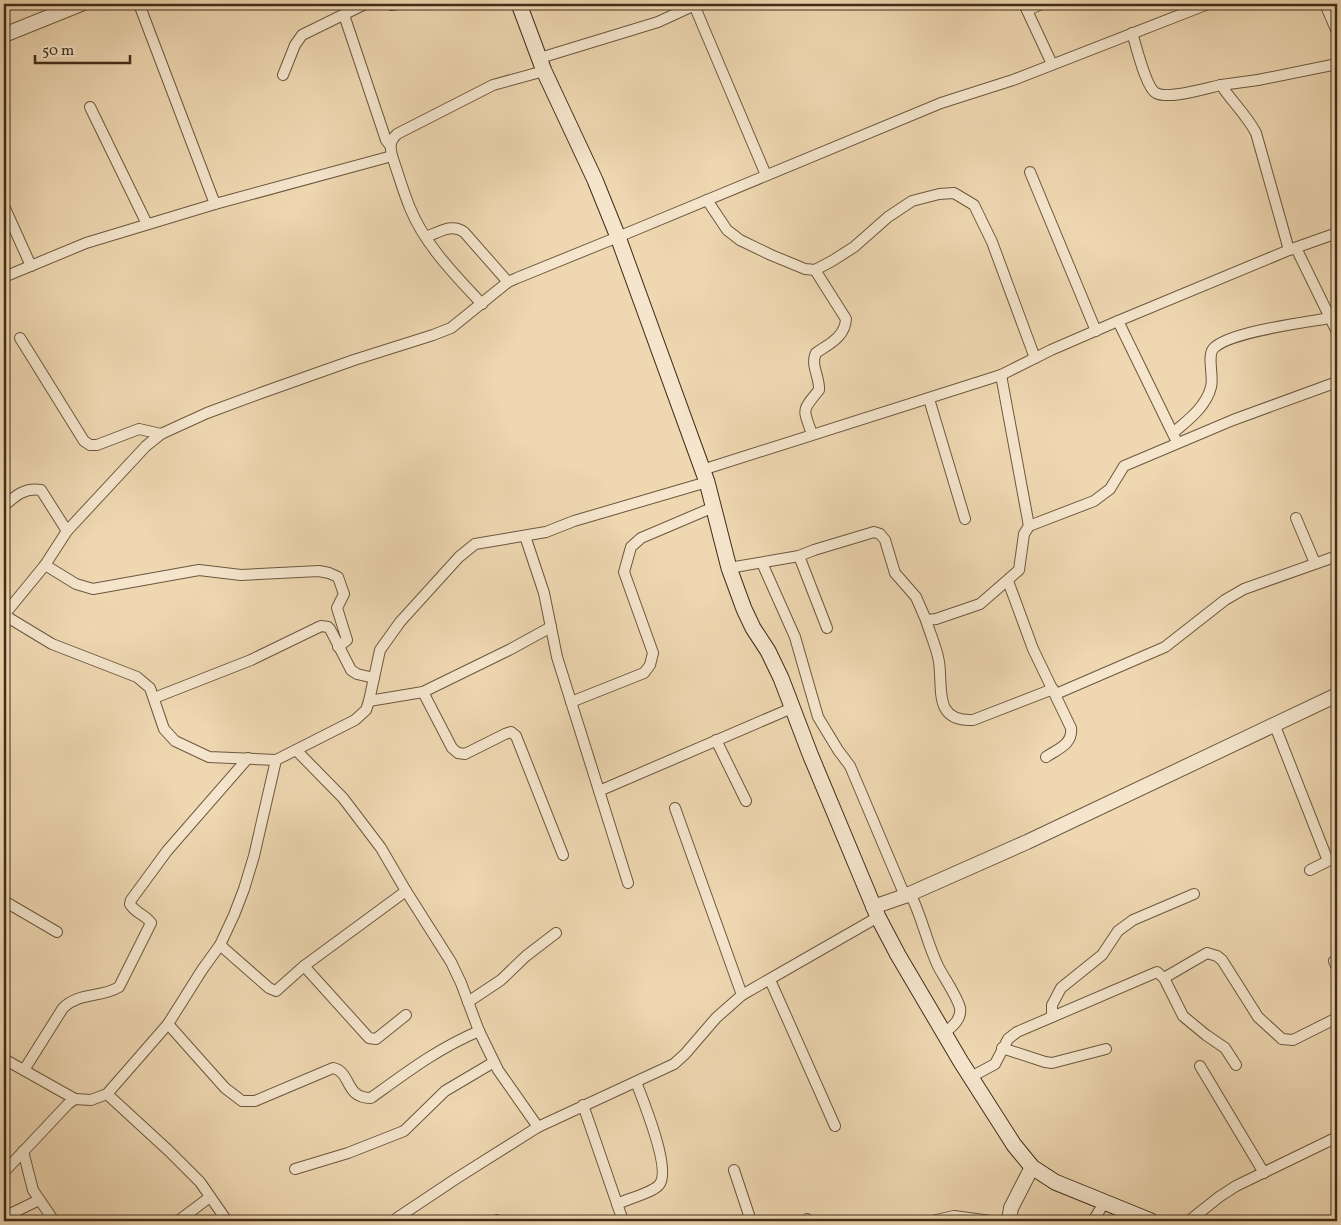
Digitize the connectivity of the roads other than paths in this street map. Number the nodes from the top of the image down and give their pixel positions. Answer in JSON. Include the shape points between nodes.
{"nodes":[{"id":1,"x":81,"y":4,"type":"edge"},
{"id":2,"x":139,"y":4,"type":"edge"},
{"id":3,"x":365,"y":4,"type":"edge"},
{"id":4,"x":388,"y":4,"type":"edge"},
{"id":5,"x":397,"y":4,"type":"edge"},
{"id":6,"x":519,"y":4,"type":"edge"},
{"id":7,"x":695,"y":4,"type":"edge"},
{"id":8,"x":1042,"y":4,"type":"edge"},
{"id":9,"x":1208,"y":4,"type":"edge"},
{"id":10,"x":1325,"y":4,"type":"edge"},
{"id":11,"x":1025,"y":7,"type":"edge"},
{"id":12,"x":345,"y":10,"type":"edge"},
{"id":13,"x":1337,"y":32,"type":"edge"},
{"id":14,"x":1132,"y":33,"type":"junction"},
{"id":15,"x":4,"y":36,"type":"edge"},
{"id":16,"x":542,"y":64,"type":"junction"},
{"id":17,"x":1052,"y":64,"type":"junction"},
{"id":18,"x":1337,"y":64,"type":"edge"},
{"id":19,"x":282,"y":75,"type":"dead end"},
{"id":20,"x":1221,"y":85,"type":"junction"},
{"id":21,"x":90,"y":107,"type":"dead end"},
{"id":22,"x":389,"y":144,"type":"junction"},
{"id":23,"x":392,"y":156,"type":"junction"},
{"id":24,"x":1030,"y":172,"type":"dead end"},
{"id":25,"x":766,"y":175,"type":"junction"},
{"id":26,"x":707,"y":200,"type":"junction"},
{"id":27,"x":215,"y":204,"type":"junction"},
{"id":28,"x":4,"y":206,"type":"edge"},
{"id":29,"x":147,"y":224,"type":"junction"},
{"id":30,"x":1337,"y":233,"type":"edge"},
{"id":31,"x":426,"y":237,"type":"junction"},
{"id":32,"x":618,"y":237,"type":"junction"},
{"id":33,"x":1292,"y":249,"type":"junction"},
{"id":34,"x":32,"y":266,"type":"junction"},
{"id":35,"x":816,"y":270,"type":"junction"},
{"id":36,"x":4,"y":278,"type":"edge"},
{"id":37,"x":508,"y":282,"type":"junction"},
{"id":38,"x":482,"y":304,"type":"junction"},
{"id":39,"x":1330,"y":318,"type":"junction"},
{"id":40,"x":1118,"y":321,"type":"junction"},
{"id":41,"x":1096,"y":331,"type":"junction"},
{"id":42,"x":1337,"y":332,"type":"edge"},
{"id":43,"x":20,"y":338,"type":"dead end"},
{"id":44,"x":1035,"y":358,"type":"junction"},
{"id":45,"x":1001,"y":375,"type":"junction"},
{"id":46,"x":1337,"y":382,"type":"edge"},
{"id":47,"x":929,"y":399,"type":"junction"},
{"id":48,"x":161,"y":434,"type":"junction"},
{"id":49,"x":812,"y":434,"type":"junction"},
{"id":50,"x":1175,"y":438,"type":"junction"},
{"id":51,"x":705,"y":476,"type":"junction"},
{"id":52,"x":4,"y":506,"type":"edge"},
{"id":53,"x":714,"y":507,"type":"junction"},
{"id":54,"x":1296,"y":518,"type":"dead end"},
{"id":55,"x":965,"y":519,"type":"dead end"},
{"id":56,"x":1029,"y":526,"type":"junction"},
{"id":57,"x":67,"y":531,"type":"junction"},
{"id":58,"x":525,"y":536,"type":"junction"},
{"id":59,"x":800,"y":556,"type":"junction"},
{"id":60,"x":1337,"y":556,"type":"edge"},
{"id":61,"x":762,"y":562,"type":"junction"},
{"id":62,"x":1315,"y":563,"type":"junction"},
{"id":63,"x":45,"y":565,"type":"junction"},
{"id":64,"x":729,"y":568,"type":"junction"},
{"id":65,"x":1008,"y":581,"type":"junction"},
{"id":66,"x":4,"y":615,"type":"edge"},
{"id":67,"x":926,"y":620,"type":"junction"},
{"id":68,"x":551,"y":627,"type":"junction"},
{"id":69,"x":827,"y":628,"type":"dead end"},
{"id":70,"x":338,"y":647,"type":"junction"},
{"id":71,"x":374,"y":678,"type":"junction"},
{"id":72,"x":423,"y":692,"type":"junction"},
{"id":73,"x":1055,"y":692,"type":"junction"},
{"id":74,"x":1337,"y":696,"type":"edge"},
{"id":75,"x":154,"y":698,"type":"junction"},
{"id":76,"x":369,"y":701,"type":"junction"},
{"id":77,"x":571,"y":702,"type":"junction"},
{"id":78,"x":792,"y":708,"type":"junction"},
{"id":79,"x":1275,"y":726,"type":"junction"},
{"id":80,"x":716,"y":740,"type":"junction"},
{"id":81,"x":296,"y":750,"type":"junction"},
{"id":82,"x":248,"y":758,"type":"junction"},
{"id":83,"x":1046,"y":758,"type":"dead end"},
{"id":84,"x":276,"y":760,"type":"junction"},
{"id":85,"x":599,"y":791,"type":"junction"},
{"id":86,"x":746,"y":801,"type":"dead end"},
{"id":87,"x":675,"y":808,"type":"dead end"},
{"id":88,"x":563,"y":855,"type":"dead end"},
{"id":89,"x":1310,"y":870,"type":"dead end"},
{"id":90,"x":628,"y":883,"type":"dead end"},
{"id":91,"x":406,"y":891,"type":"junction"},
{"id":92,"x":908,"y":894,"type":"junction"},
{"id":93,"x":1194,"y":894,"type":"dead end"},
{"id":94,"x":4,"y":901,"type":"edge"},
{"id":95,"x":875,"y":912,"type":"junction"},
{"id":96,"x":58,"y":932,"type":"dead end"},
{"id":97,"x":556,"y":933,"type":"dead end"},
{"id":98,"x":220,"y":945,"type":"junction"},
{"id":99,"x":304,"y":966,"type":"junction"},
{"id":100,"x":1164,"y":978,"type":"junction"},
{"id":101,"x":770,"y":980,"type":"junction"},
{"id":102,"x":742,"y":996,"type":"junction"},
{"id":103,"x":468,"y":1002,"type":"junction"},
{"id":104,"x":406,"y":1015,"type":"dead end"},
{"id":105,"x":1052,"y":1016,"type":"junction"},
{"id":106,"x":1337,"y":1018,"type":"edge"},
{"id":107,"x":168,"y":1024,"type":"junction"},
{"id":108,"x":479,"y":1031,"type":"junction"},
{"id":109,"x":944,"y":1033,"type":"junction"},
{"id":110,"x":1002,"y":1048,"type":"junction"},
{"id":111,"x":1106,"y":1050,"type":"dead end"},
{"id":112,"x":4,"y":1059,"type":"edge"},
{"id":113,"x":494,"y":1062,"type":"junction"},
{"id":114,"x":1236,"y":1065,"type":"dead end"},
{"id":115,"x":1200,"y":1066,"type":"dead end"},
{"id":116,"x":24,"y":1070,"type":"junction"},
{"id":117,"x":971,"y":1077,"type":"junction"},
{"id":118,"x":636,"y":1082,"type":"junction"},
{"id":119,"x":107,"y":1094,"type":"junction"},
{"id":120,"x":76,"y":1099,"type":"junction"},
{"id":121,"x":584,"y":1105,"type":"junction"},
{"id":122,"x":835,"y":1126,"type":"dead end"},
{"id":123,"x":538,"y":1128,"type":"junction"},
{"id":124,"x":1337,"y":1138,"type":"edge"},
{"id":125,"x":23,"y":1151,"type":"junction"},
{"id":126,"x":1032,"y":1167,"type":"junction"},
{"id":127,"x":295,"y":1169,"type":"dead end"},
{"id":128,"x":734,"y":1170,"type":"dead end"},
{"id":129,"x":4,"y":1172,"type":"edge"},
{"id":130,"x":1264,"y":1173,"type":"junction"},
{"id":131,"x":210,"y":1197,"type":"junction"},
{"id":132,"x":39,"y":1200,"type":"junction"},
{"id":133,"x":1104,"y":1203,"type":"junction"},
{"id":134,"x":617,"y":1204,"type":"junction"},
{"id":135,"x":4,"y":1217,"type":"edge"},
{"id":136,"x":54,"y":1221,"type":"edge"},
{"id":137,"x":178,"y":1221,"type":"edge"},
{"id":138,"x":227,"y":1221,"type":"edge"},
{"id":139,"x":395,"y":1221,"type":"edge"},
{"id":140,"x":622,"y":1221,"type":"edge"},
{"id":141,"x":751,"y":1221,"type":"edge"},
{"id":142,"x":932,"y":1221,"type":"edge"},
{"id":143,"x":991,"y":1221,"type":"edge"},
{"id":144,"x":1009,"y":1221,"type":"edge"},
{"id":145,"x":1093,"y":1221,"type":"edge"},
{"id":146,"x":1151,"y":1221,"type":"edge"},
{"id":147,"x":1188,"y":1221,"type":"edge"}],
"edges":[{"from":1,"to":15,"type":"street"},
{"from":2,"to":27,"type":"street"},
{"from":3,"to":12,"type":"street"},
{"from":4,"to":5,"type":"street"},
{"from":6,"to":16,"type":"main road"},
{"from":7,"to":16,"type":"street","via":[[658,22]]},
{"from":7,"to":25,"type":"street"},
{"from":8,"to":11,"type":"street"},
{"from":9,"to":14,"type":"street"},
{"from":10,"to":13,"type":"street"},
{"from":11,"to":17,"type":"street"},
{"from":12,"to":19,"type":"street","via":[[302,35]]},
{"from":12,"to":22,"type":"street"},
{"from":14,"to":17,"type":"street"},
{"from":14,"to":20,"type":"street","via":[[1150,87],[1157,94],[1168,96]]},
{"from":16,"to":22,"type":"street","via":[[397,134]]},
{"from":16,"to":32,"type":"main road"},
{"from":17,"to":25,"type":"street","via":[[941,103]]},
{"from":18,"to":20,"type":"street"},
{"from":20,"to":33,"type":"street","via":[[1256,133]]},
{"from":21,"to":29,"type":"street"},
{"from":22,"to":23,"type":"street"},
{"from":23,"to":27,"type":"street"},
{"from":23,"to":31,"type":"street","via":[[410,209]]},
{"from":24,"to":41,"type":"street"},
{"from":25,"to":26,"type":"street"},
{"from":26,"to":32,"type":"street"},
{"from":26,"to":35,"type":"street","via":[[728,230],[740,240],[805,269]]},
{"from":27,"to":29,"type":"street"},
{"from":28,"to":34,"type":"street"},
{"from":29,"to":34,"type":"street","via":[[86,243]]},
{"from":30,"to":33,"type":"street"},
{"from":31,"to":37,"type":"street","via":[[448,228],[458,228]]},
{"from":31,"to":38,"type":"street"},
{"from":32,"to":37,"type":"street"},
{"from":32,"to":51,"type":"main road"},
{"from":33,"to":39,"type":"street"},
{"from":33,"to":40,"type":"street"},
{"from":34,"to":36,"type":"street"},
{"from":35,"to":44,"type":"street","via":[[854,247],[912,201],[954,193],[974,205],[992,242]]},
{"from":35,"to":49,"type":"street","via":[[846,319],[846,325],[838,338],[814,356],[820,390],[804,412]]},
{"from":37,"to":38,"type":"street"},
{"from":38,"to":48,"type":"street","via":[[451,328],[207,413]]},
{"from":39,"to":42,"type":"street"},
{"from":39,"to":50,"type":"street","via":[[1254,331],[1214,348],[1212,386],[1206,399]]},
{"from":40,"to":41,"type":"street"},
{"from":40,"to":50,"type":"street"},
{"from":41,"to":44,"type":"street"},
{"from":43,"to":48,"type":"street","via":[[84,441],[90,445],[97,444],[139,429]]},
{"from":44,"to":45,"type":"street"},
{"from":45,"to":47,"type":"street"},
{"from":45,"to":56,"type":"street"},
{"from":46,"to":50,"type":"street"},
{"from":47,"to":49,"type":"street"},
{"from":47,"to":55,"type":"street"},
{"from":48,"to":57,"type":"street"},
{"from":49,"to":51,"type":"street"},
{"from":50,"to":56,"type":"street","via":[[1124,466],[1110,489],[1094,502]]},
{"from":51,"to":53,"type":"main road"},
{"from":51,"to":58,"type":"street","via":[[546,532]]},
{"from":52,"to":57,"type":"street","via":[[19,493],[41,490]]},
{"from":53,"to":64,"type":"main road"},
{"from":53,"to":77,"type":"street","via":[[640,538],[631,548],[624,572],[653,653],[650,665],[644,673]]},
{"from":54,"to":62,"type":"street"},
{"from":56,"to":65,"type":"street","via":[[1024,534],[1019,570]]},
{"from":57,"to":63,"type":"street"},
{"from":58,"to":68,"type":"street","via":[[544,593]]},
{"from":58,"to":71,"type":"street","via":[[475,544],[458,557],[400,622],[380,650]]},
{"from":59,"to":61,"type":"street"},
{"from":59,"to":67,"type":"street","via":[[868,533],[880,534],[885,540],[895,573],[916,597]]},
{"from":59,"to":69,"type":"street"},
{"from":60,"to":62,"type":"street"},
{"from":61,"to":64,"type":"street"},
{"from":61,"to":92,"type":"street","via":[[795,637],[818,716],[850,766]]},
{"from":62,"to":73,"type":"street","via":[[1244,589],[1165,646]]},
{"from":63,"to":66,"type":"street"},
{"from":63,"to":70,"type":"street","via":[[76,584],[93,589],[199,570],[241,576],[329,573],[338,577],[344,594],[337,608],[347,640]]},
{"from":64,"to":78,"type":"main road","via":[[744,609],[777,669]]},
{"from":65,"to":67,"type":"street","via":[[980,604]]},
{"from":65,"to":73,"type":"street","via":[[1033,649]]},
{"from":66,"to":75,"type":"street","via":[[52,644],[136,677],[150,688]]},
{"from":67,"to":73,"type":"street","via":[[939,661],[943,707],[955,718],[973,720]]},
{"from":68,"to":72,"type":"street"},
{"from":68,"to":77,"type":"street"},
{"from":70,"to":71,"type":"street","via":[[351,670]]},
{"from":70,"to":75,"type":"street","via":[[328,627],[321,626],[251,660]]},
{"from":71,"to":76,"type":"street"},
{"from":72,"to":76,"type":"street"},
{"from":72,"to":88,"type":"street","via":[[452,748],[458,752],[465,754],[511,732],[516,736]]},
{"from":73,"to":83,"type":"street","via":[[1072,735],[1068,743]]},
{"from":74,"to":79,"type":"street"},
{"from":75,"to":82,"type":"street","via":[[164,729],[175,741],[209,757]]},
{"from":76,"to":81,"type":"street","via":[[366,710],[355,720]]},
{"from":77,"to":85,"type":"street"},
{"from":78,"to":80,"type":"street"},
{"from":78,"to":95,"type":"main road"},
{"from":79,"to":89,"type":"street","via":[[1328,861]]},
{"from":79,"to":92,"type":"street"},
{"from":80,"to":85,"type":"street"},
{"from":80,"to":86,"type":"street"},
{"from":81,"to":84,"type":"street"},
{"from":81,"to":91,"type":"street","via":[[342,798],[381,848]]},
{"from":82,"to":84,"type":"street"},
{"from":82,"to":116,"type":"street","via":[[167,850],[131,900],[132,908],[151,923],[120,987],[70,1002]]},
{"from":84,"to":98,"type":"street","via":[[254,856]]},
{"from":85,"to":90,"type":"street"},
{"from":87,"to":102,"type":"street"},
{"from":91,"to":99,"type":"street"},
{"from":91,"to":103,"type":"street","via":[[451,962]]},
{"from":92,"to":95,"type":"street"},
{"from":92,"to":109,"type":"street","via":[[916,905],[938,965],[960,1009],[955,1024]]},
{"from":93,"to":105,"type":"street","via":[[1134,920],[1118,931],[1102,955],[1061,988],[1052,1005]]},
{"from":94,"to":96,"type":"street"},
{"from":95,"to":101,"type":"street"},
{"from":95,"to":109,"type":"main road"},
{"from":97,"to":103,"type":"street","via":[[501,980]]},
{"from":98,"to":99,"type":"street","via":[[274,990]]},
{"from":98,"to":107,"type":"street"},
{"from":99,"to":104,"type":"street","via":[[369,1038],[376,1038]]},
{"from":100,"to":105,"type":"street","via":[[1157,972]]},
{"from":100,"to":106,"type":"street","via":[[1207,953],[1212,954],[1222,960],[1258,1017],[1282,1039],[1293,1040]]},
{"from":100,"to":114,"type":"street","via":[[1183,1016],[1225,1048]]},
{"from":101,"to":102,"type":"street"},
{"from":101,"to":122,"type":"street"},
{"from":102,"to":118,"type":"street","via":[[716,1018],[674,1064]]},
{"from":103,"to":108,"type":"street"},
{"from":105,"to":110,"type":"street","via":[[1017,1032]]},
{"from":107,"to":108,"type":"street","via":[[225,1088],[242,1101],[255,1101],[333,1068],[340,1071],[354,1094],[371,1098],[430,1055]]},
{"from":107,"to":119,"type":"street"},
{"from":108,"to":113,"type":"street"},
{"from":109,"to":117,"type":"main road"},
{"from":110,"to":111,"type":"street","via":[[1052,1063]]},
{"from":110,"to":117,"type":"street","via":[[995,1064]]},
{"from":112,"to":116,"type":"street"},
{"from":113,"to":123,"type":"street"},
{"from":113,"to":127,"type":"street","via":[[445,1092],[404,1130],[348,1153]]},
{"from":115,"to":130,"type":"street"},
{"from":116,"to":120,"type":"street"},
{"from":117,"to":126,"type":"main road","via":[[1014,1145]]},
{"from":118,"to":121,"type":"street"},
{"from":118,"to":134,"type":"street","via":[[658,1144],[663,1178],[657,1187]]},
{"from":119,"to":120,"type":"street","via":[[91,1100]]},
{"from":119,"to":131,"type":"street","via":[[169,1150]]},
{"from":120,"to":125,"type":"street"},
{"from":121,"to":123,"type":"street"},
{"from":121,"to":134,"type":"street"},
{"from":123,"to":139,"type":"street"},
{"from":124,"to":130,"type":"street"},
{"from":125,"to":129,"type":"street"},
{"from":125,"to":132,"type":"street","via":[[31,1184]]},
{"from":126,"to":133,"type":"main road","via":[[1055,1182]]},
{"from":126,"to":144,"type":"street","via":[[1011,1208]]},
{"from":128,"to":141,"type":"street"},
{"from":130,"to":147,"type":"street","via":[[1236,1186]]},
{"from":131,"to":137,"type":"street"},
{"from":131,"to":138,"type":"street"},
{"from":132,"to":135,"type":"street"},
{"from":132,"to":136,"type":"street"},
{"from":133,"to":145,"type":"street"},
{"from":133,"to":146,"type":"main road"},
{"from":134,"to":140,"type":"street"},
{"from":142,"to":143,"type":"street","via":[[954,1216]]}]}
